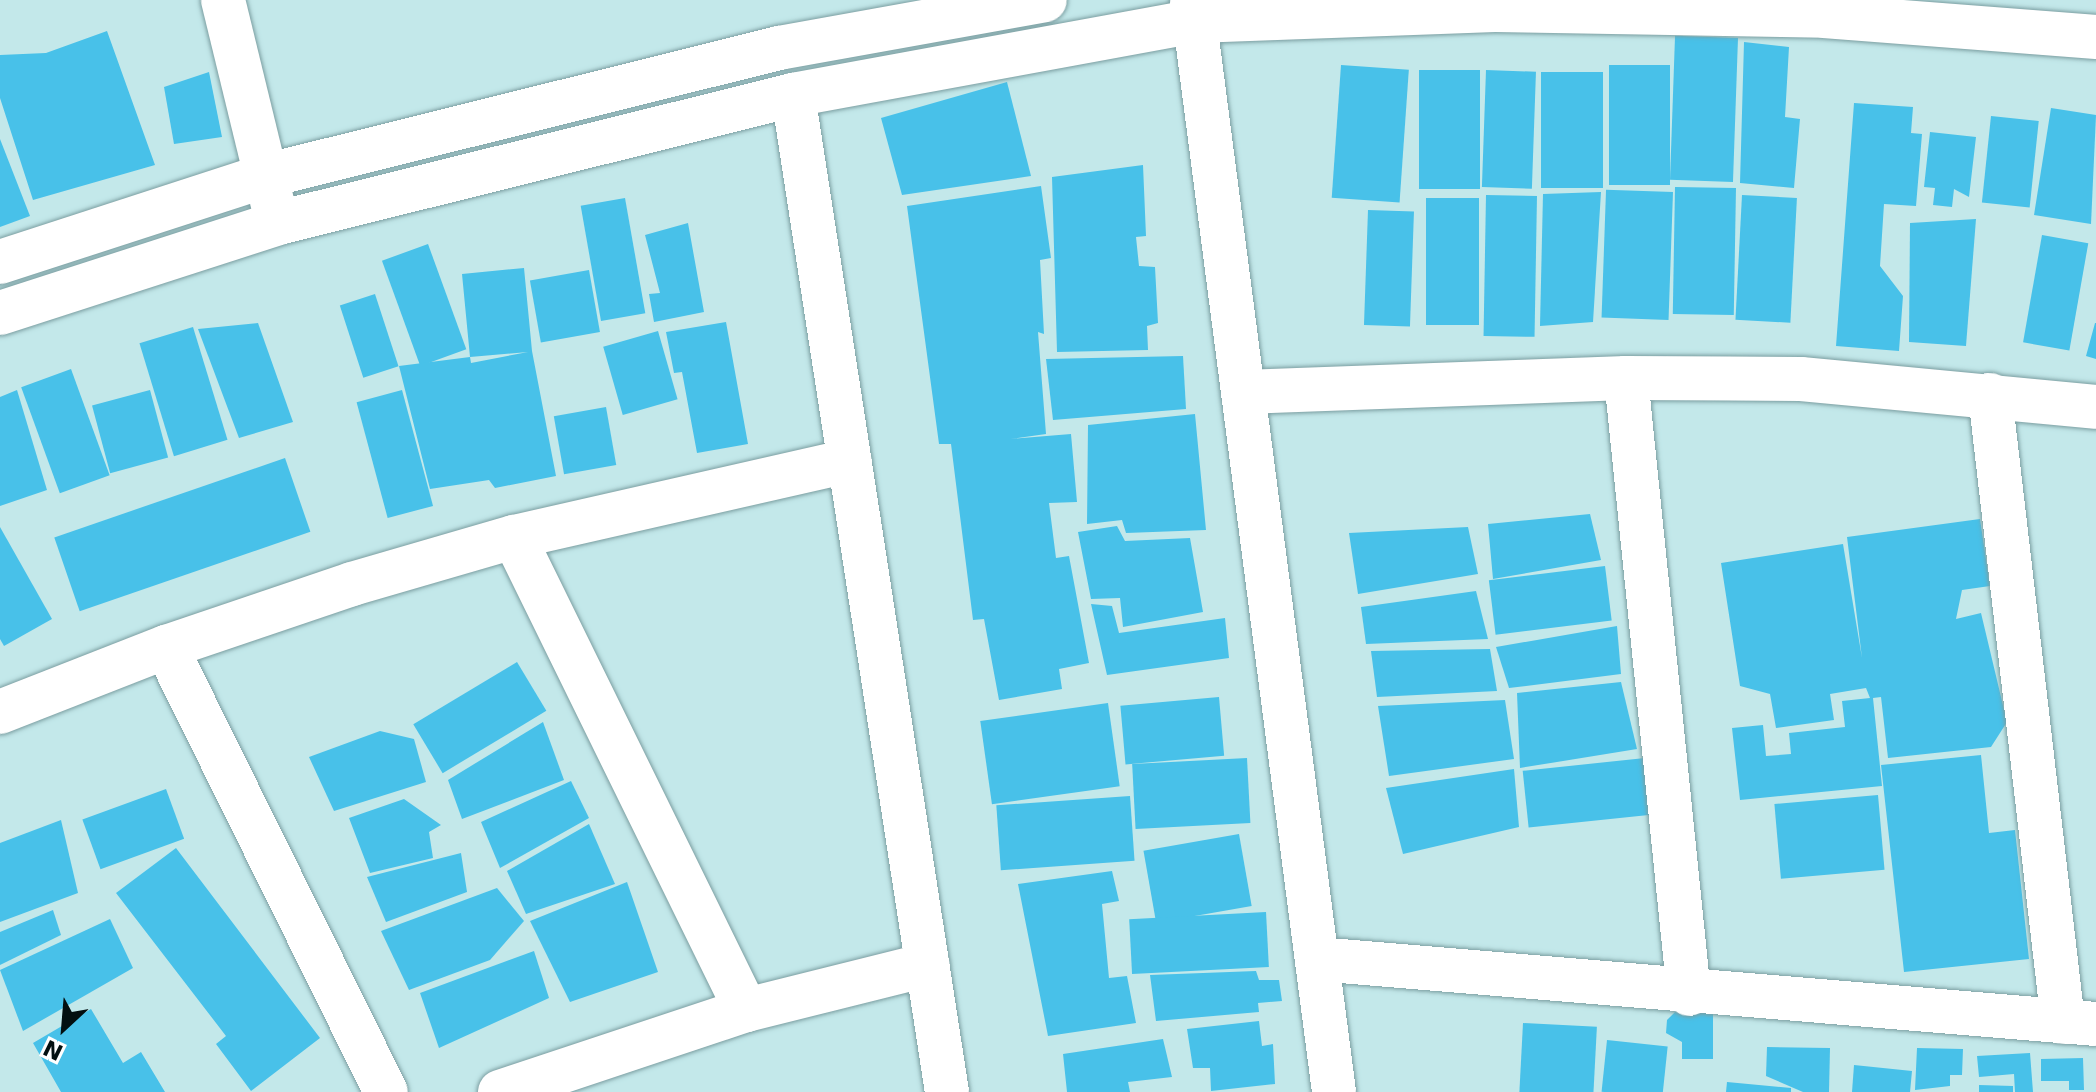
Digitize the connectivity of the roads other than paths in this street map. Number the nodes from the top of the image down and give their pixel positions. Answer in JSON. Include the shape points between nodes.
{"nodes":[{"id":1,"x":223,"y":0,"type":"edge"},
{"id":2,"x":1045,"y":0,"type":"edge"},
{"id":3,"x":1194,"y":11,"type":"edge"},
{"id":4,"x":2096,"y":37,"type":"edge"},
{"id":5,"x":793,"y":95,"type":"junction"},
{"id":6,"x":265,"y":176,"type":"junction"},
{"id":7,"x":278,"y":223,"type":"junction"},
{"id":8,"x":0,"y":262,"type":"edge"},
{"id":9,"x":0,"y":313,"type":"edge"},
{"id":10,"x":1626,"y":378,"type":"junction"},
{"id":11,"x":1243,"y":392,"type":"junction"},
{"id":12,"x":1990,"y":395,"type":"junction"},
{"id":13,"x":2096,"y":407,"type":"edge"},
{"id":14,"x":849,"y":461,"type":"junction"},
{"id":15,"x":514,"y":537,"type":"junction"},
{"id":16,"x":166,"y":647,"type":"junction"},
{"id":17,"x":0,"y":712,"type":"edge"},
{"id":18,"x":1317,"y":959,"type":"junction"},
{"id":19,"x":927,"y":965,"type":"junction"},
{"id":20,"x":1689,"y":994,"type":"junction"},
{"id":21,"x":746,"y":1010,"type":"junction"},
{"id":22,"x":2080,"y":1023,"type":"edge"},
{"id":23,"x":386,"y":1092,"type":"edge"},
{"id":24,"x":500,"y":1092,"type":"edge"},
{"id":25,"x":947,"y":1092,"type":"edge"},
{"id":26,"x":1334,"y":1092,"type":"edge"}],
"edges":[{"from":1,"to":6,"type":"street"},
{"from":2,"to":6,"type":"street","via":[[779,48]]},
{"from":3,"to":4,"type":"street","via":[[1824,16]]},
{"from":3,"to":5,"type":"street"},
{"from":3,"to":11,"type":"street"},
{"from":5,"to":7,"type":"street"},
{"from":5,"to":14,"type":"street"},
{"from":6,"to":7,"type":"street"},
{"from":6,"to":8,"type":"street"},
{"from":7,"to":9,"type":"street"},
{"from":10,"to":11,"type":"street"},
{"from":10,"to":12,"type":"street","via":[[1801,379]]},
{"from":10,"to":20,"type":"street"},
{"from":11,"to":18,"type":"street"},
{"from":12,"to":13,"type":"street"},
{"from":12,"to":22,"type":"street"},
{"from":14,"to":15,"type":"street"},
{"from":14,"to":19,"type":"street"},
{"from":15,"to":16,"type":"street"},
{"from":15,"to":21,"type":"street"},
{"from":16,"to":17,"type":"street"},
{"from":16,"to":23,"type":"street"},
{"from":18,"to":20,"type":"street"},
{"from":18,"to":26,"type":"street"},
{"from":19,"to":21,"type":"street"},
{"from":19,"to":25,"type":"street"},
{"from":20,"to":22,"type":"street"},
{"from":21,"to":24,"type":"street"}]}
